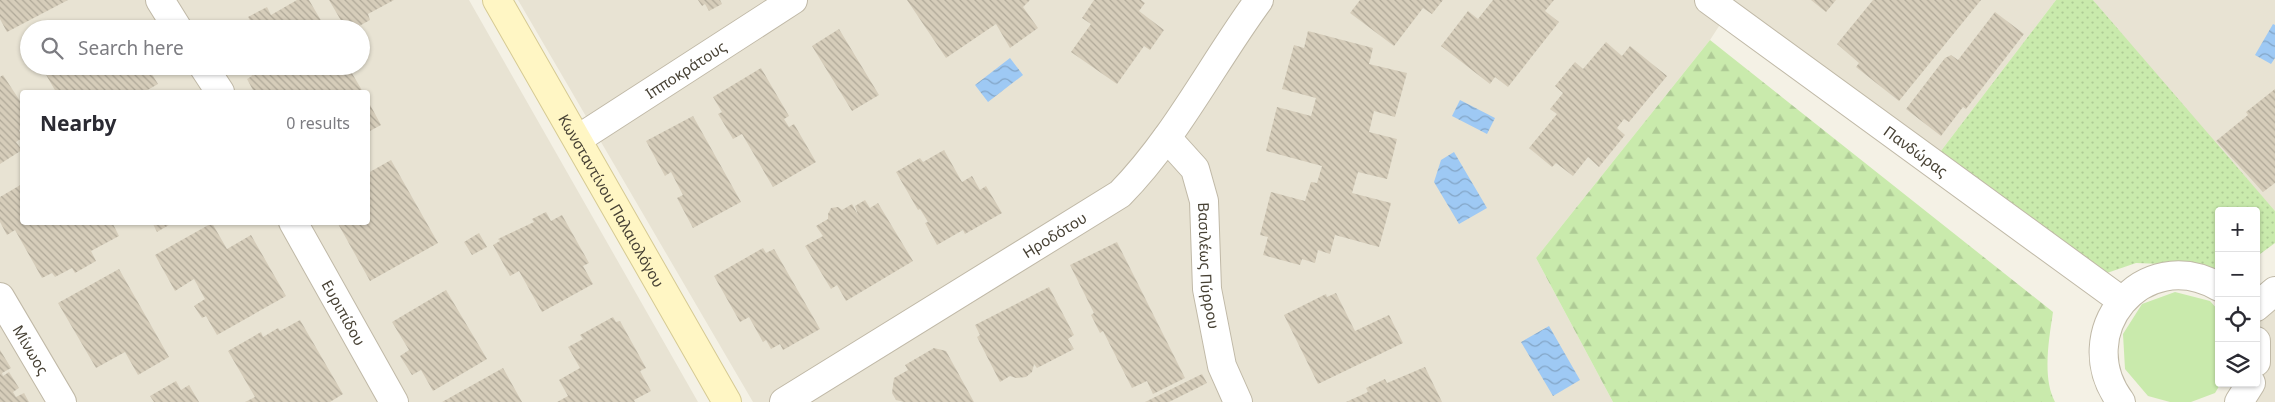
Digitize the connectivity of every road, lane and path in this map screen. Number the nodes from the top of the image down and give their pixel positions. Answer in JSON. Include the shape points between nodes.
{"nodes":[{"id":1,"x":160,"y":0,"type":"edge"},
{"id":2,"x":497,"y":0,"type":"edge"},
{"id":3,"x":793,"y":0,"type":"edge"},
{"id":4,"x":1258,"y":0,"type":"edge"},
{"id":5,"x":1709,"y":0,"type":"edge"},
{"id":6,"x":172,"y":20,"type":"edge"},
{"id":7,"x":209,"y":75,"type":"edge"},
{"id":8,"x":219,"y":90,"type":"edge"},
{"id":9,"x":1167,"y":138,"type":"junction"},
{"id":10,"x":578,"y":139,"type":"junction"},
{"id":11,"x":295,"y":225,"type":"edge"},
{"id":12,"x":2215,"y":285,"type":"edge"},
{"id":13,"x":2275,"y":292,"type":"edge"},
{"id":14,"x":0,"y":297,"type":"edge"},
{"id":15,"x":2122,"y":301,"type":"junction"},
{"id":16,"x":2260,"y":304,"type":"edge"},
{"id":17,"x":2248,"y":387,"type":"edge"},
{"id":18,"x":62,"y":402,"type":"edge"},
{"id":19,"x":394,"y":402,"type":"edge"},
{"id":20,"x":727,"y":402,"type":"edge"},
{"id":21,"x":784,"y":402,"type":"edge"},
{"id":22,"x":1238,"y":402,"type":"edge"},
{"id":23,"x":2121,"y":402,"type":"edge"},
{"id":24,"x":2239,"y":402,"type":"edge"}],
"edges":[{"from":1,"to":6,"type":"street"},
{"from":2,"to":10,"type":"street","name":"Κωνσταντίνου Παλαιολόγου"},
{"from":3,"to":10,"type":"street","name":"Ιπποκράτους"},
{"from":4,"to":9,"type":"street","name":"Ηροδότου"},
{"from":5,"to":15,"type":"street","name":"Πανδώρας"},
{"from":7,"to":8,"type":"street"},
{"from":9,"to":21,"type":"street","name":"Ηροδότου","via":[[1120,194]]},
{"from":9,"to":22,"type":"street","name":"Βασιλέως Πύρρου","via":[[1195,169],[1204,201],[1207,289],[1222,366]]},
{"from":10,"to":20,"type":"street","name":"Κωνσταντίνου Παλαιολόγου"},
{"from":11,"to":19,"type":"street","name":"Ευριπίδου"},
{"from":12,"to":15,"type":"street","via":[[2196,277],[2164,277],[2134,290]]},
{"from":13,"to":16,"type":"street"},
{"from":14,"to":18,"type":"street","name":"Μίνωος"},
{"from":15,"to":23,"type":"street","via":[[2110,321],[2103,344],[2106,376]]},
{"from":17,"to":24,"type":"street"}]}
